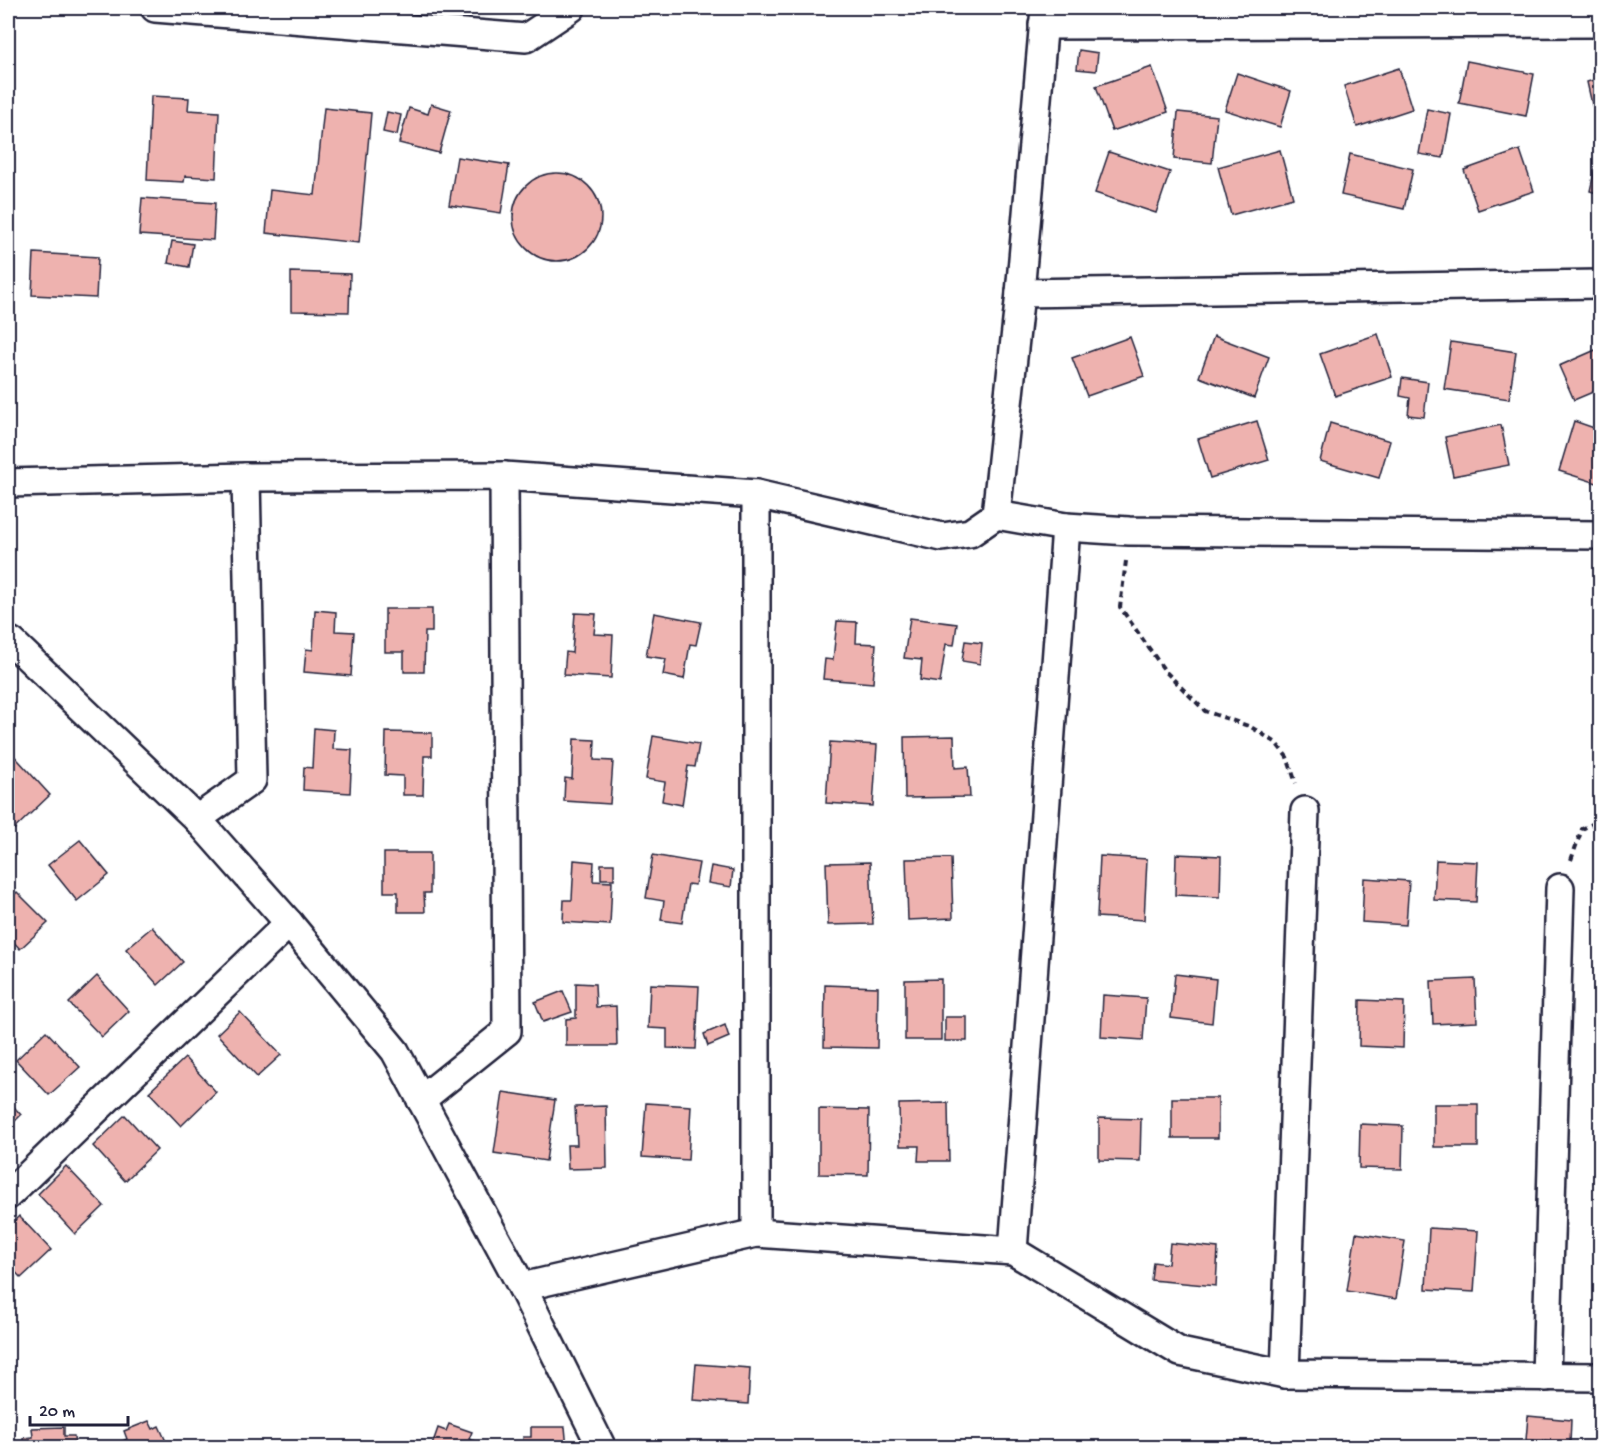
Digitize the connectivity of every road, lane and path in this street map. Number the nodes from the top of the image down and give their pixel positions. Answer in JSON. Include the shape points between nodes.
{"nodes":[{"id":1,"x":155,"y":8,"type":"edge"},
{"id":2,"x":571,"y":8,"type":"edge"},
{"id":3,"x":1044,"y":16,"type":"edge"},
{"id":4,"x":1600,"y":23,"type":"edge"},
{"id":5,"x":1600,"y":284,"type":"edge"},
{"id":6,"x":1020,"y":294,"type":"junction"},
{"id":7,"x":504,"y":476,"type":"junction"},
{"id":8,"x":246,"y":477,"type":"junction"},
{"id":9,"x":8,"y":483,"type":"edge"},
{"id":10,"x":756,"y":495,"type":"junction"},
{"id":11,"x":996,"y":515,"type":"junction"},
{"id":12,"x":1066,"y":527,"type":"junction"},
{"id":13,"x":1129,"y":531,"type":"junction"},
{"id":14,"x":1600,"y":535,"type":"edge"},
{"id":15,"x":8,"y":640,"type":"edge"},
{"id":16,"x":1305,"y":811,"type":"joint"},
{"id":17,"x":197,"y":819,"type":"junction"},
{"id":18,"x":1600,"y":820,"type":"edge"},
{"id":19,"x":1560,"y":888,"type":"joint"},
{"id":20,"x":289,"y":923,"type":"junction"},
{"id":21,"x":421,"y":1100,"type":"junction"},
{"id":22,"x":8,"y":1195,"type":"edge"},
{"id":23,"x":756,"y":1233,"type":"junction"},
{"id":24,"x":1013,"y":1251,"type":"junction"},
{"id":25,"x":522,"y":1287,"type":"junction"},
{"id":26,"x":1285,"y":1374,"type":"junction"},
{"id":27,"x":1546,"y":1377,"type":"junction"},
{"id":28,"x":1600,"y":1377,"type":"edge"},
{"id":29,"x":602,"y":1448,"type":"edge"}],
"edges":[{"from":1,"to":2,"type":"street","via":[[526,38]]},
{"from":3,"to":4,"type":"street"},
{"from":3,"to":6,"type":"street"},
{"from":5,"to":6,"type":"street"},
{"from":6,"to":11,"type":"street"},
{"from":7,"to":8,"type":"street"},
{"from":7,"to":10,"type":"street"},
{"from":7,"to":21,"type":"street","via":[[507,1031]]},
{"from":8,"to":9,"type":"street"},
{"from":8,"to":17,"type":"street","via":[[252,780]]},
{"from":10,"to":11,"type":"street","via":[[942,537],[970,533]]},
{"from":10,"to":23,"type":"street"},
{"from":11,"to":12,"type":"street"},
{"from":12,"to":13,"type":"street"},
{"from":12,"to":24,"type":"street"},
{"from":13,"to":14,"type":"street"},
{"from":13,"to":16,"type":"path","via":[[1120,607],[1165,672],[1205,711],[1251,727],[1275,742],[1287,757]]},
{"from":15,"to":17,"type":"street"},
{"from":16,"to":26,"type":"street"},
{"from":17,"to":20,"type":"street"},
{"from":18,"to":19,"type":"path","via":[[1582,829]]},
{"from":19,"to":27,"type":"street"},
{"from":20,"to":21,"type":"street","via":[[395,1051]]},
{"from":20,"to":22,"type":"street"},
{"from":21,"to":25,"type":"street"},
{"from":23,"to":24,"type":"street"},
{"from":23,"to":25,"type":"street"},
{"from":24,"to":26,"type":"street","via":[[1180,1352]]},
{"from":25,"to":29,"type":"street"},
{"from":26,"to":27,"type":"street"},
{"from":27,"to":28,"type":"street"}]}
